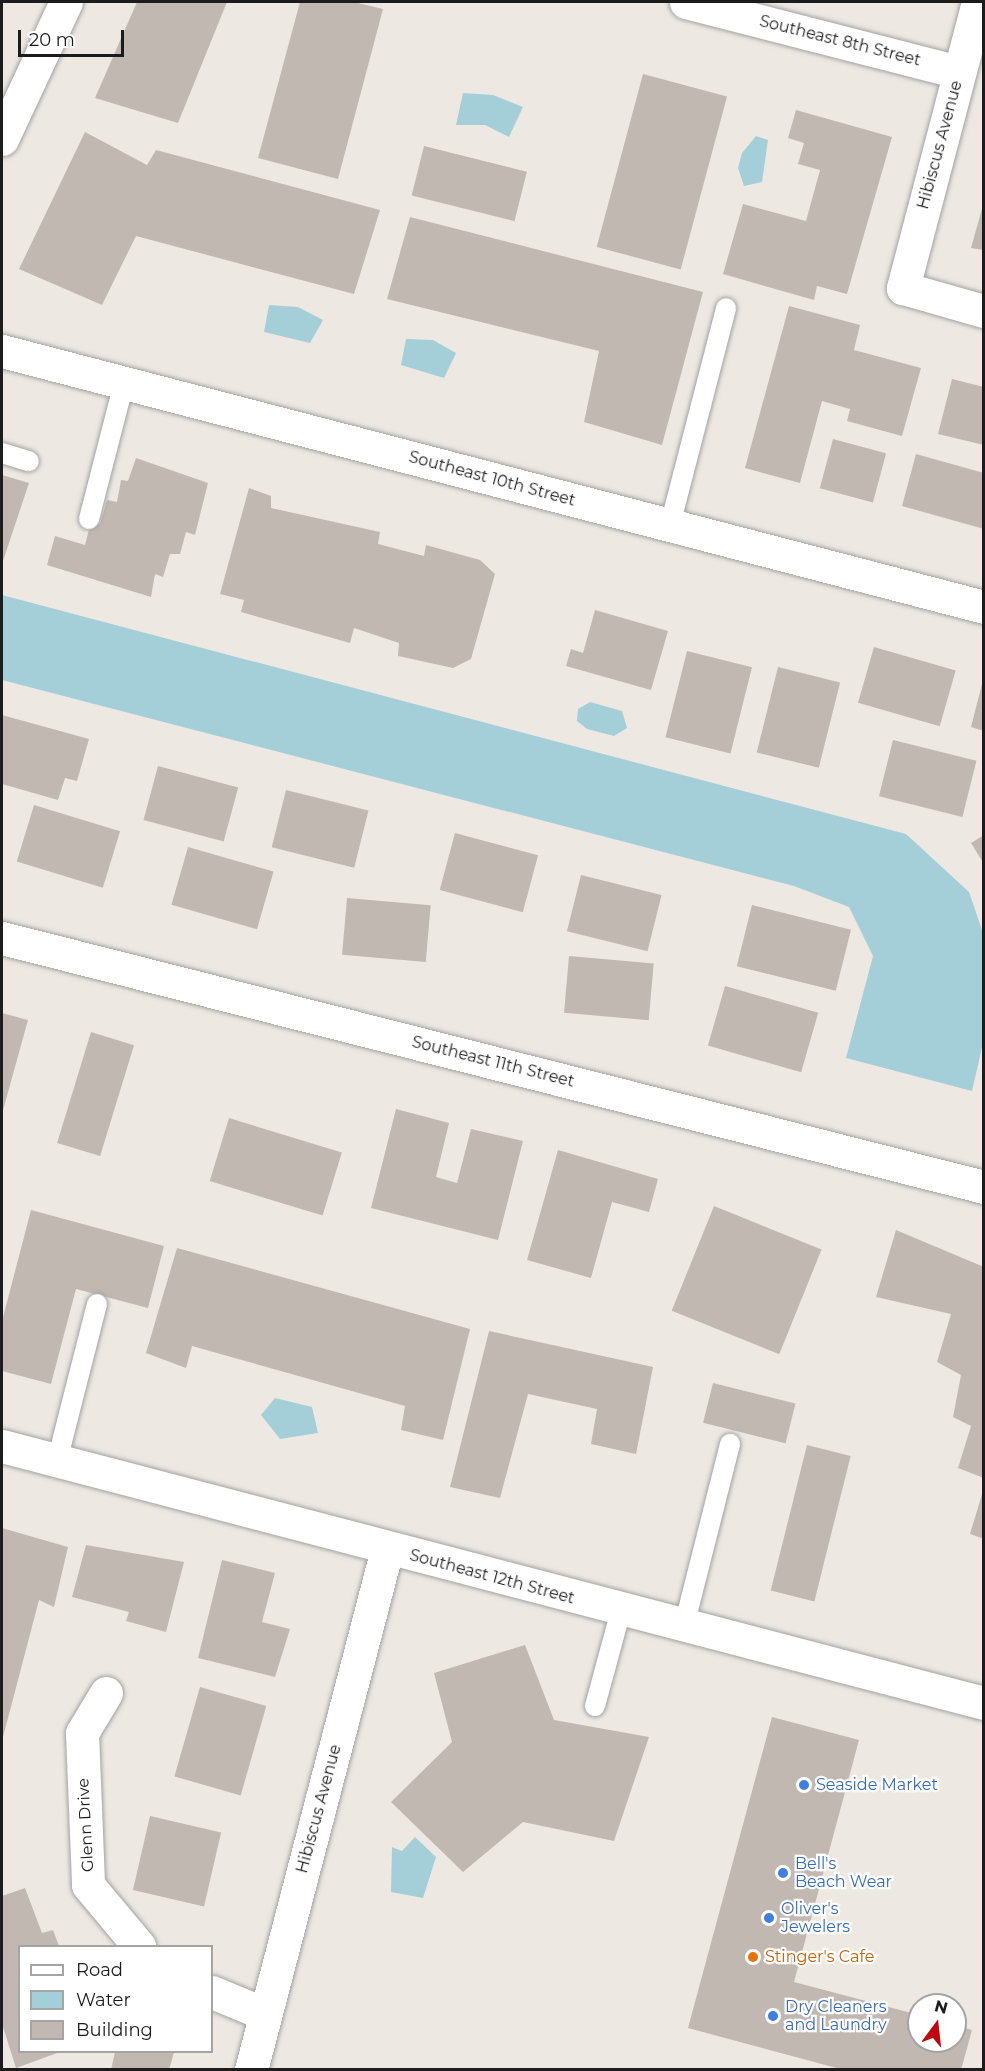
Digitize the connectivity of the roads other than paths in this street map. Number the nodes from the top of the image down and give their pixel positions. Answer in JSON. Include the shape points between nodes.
{"nodes":[{"id":1,"x":66,"y":2,"type":"edge"},
{"id":2,"x":686,"y":2,"type":"edge"},
{"id":3,"x":978,"y":2,"type":"edge"},
{"id":4,"x":959,"y":72,"type":"junction"},
{"id":5,"x":2,"y":139,"type":"edge"},
{"id":6,"x":726,"y":308,"type":"dead end"},
{"id":7,"x":984,"y":311,"type":"edge"},
{"id":8,"x":2,"y":351,"type":"edge"},
{"id":9,"x":124,"y":383,"type":"junction"},
{"id":10,"x":2,"y":453,"type":"edge"},
{"id":11,"x":29,"y":461,"type":"dead end"},
{"id":12,"x":88,"y":519,"type":"dead end"},
{"id":13,"x":670,"y":525,"type":"junction"},
{"id":14,"x":984,"y":607,"type":"edge"},
{"id":15,"x":2,"y":938,"type":"edge"},
{"id":16,"x":984,"y":1187,"type":"edge"},
{"id":17,"x":97,"y":1304,"type":"dead end"},
{"id":18,"x":730,"y":1444,"type":"dead end"},
{"id":19,"x":2,"y":1446,"type":"edge"},
{"id":20,"x":57,"y":1461,"type":"junction"},
{"id":21,"x":387,"y":1549,"type":"junction"},
{"id":22,"x":621,"y":1610,"type":"junction"},
{"id":23,"x":684,"y":1626,"type":"junction"},
{"id":24,"x":106,"y":1693,"type":"dead end"},
{"id":25,"x":984,"y":1703,"type":"edge"},
{"id":26,"x":595,"y":1706,"type":"dead end"},
{"id":27,"x":138,"y":1945,"type":"edge"},
{"id":28,"x":213,"y":1992,"type":"edge"},
{"id":29,"x":265,"y":2014,"type":"junction"},
{"id":30,"x":251,"y":2070,"type":"edge"}],
"edges":[{"from":1,"to":5,"type":"street"},
{"from":2,"to":4,"type":"street","name":"Southeast 8th Street"},
{"from":3,"to":4,"type":"street","name":"Hibiscus Avenue"},
{"from":4,"to":7,"type":"street","name":"Hibiscus Avenue","via":[[903,288]]},
{"from":6,"to":13,"type":"lane"},
{"from":8,"to":9,"type":"street","name":"Southeast 10th Street"},
{"from":9,"to":12,"type":"lane"},
{"from":9,"to":13,"type":"street","name":"Southeast 10th Street"},
{"from":10,"to":11,"type":"lane"},
{"from":13,"to":14,"type":"street","name":"Southeast 10th Street"},
{"from":15,"to":16,"type":"street","name":"Southeast 11th Street"},
{"from":17,"to":20,"type":"lane"},
{"from":18,"to":23,"type":"lane"},
{"from":19,"to":20,"type":"street","name":"Southeast 12th Street"},
{"from":20,"to":21,"type":"street","name":"Southeast 12th Street"},
{"from":21,"to":22,"type":"street","name":"Southeast 12th Street"},
{"from":21,"to":29,"type":"street","name":"Hibiscus Avenue"},
{"from":22,"to":23,"type":"street","name":"Southeast 12th Street"},
{"from":22,"to":26,"type":"lane"},
{"from":23,"to":25,"type":"street","name":"Southeast 12th Street"},
{"from":24,"to":27,"type":"street","name":"Glenn Drive","via":[[81,1733],[88,1885]]},
{"from":28,"to":29,"type":"street"},
{"from":29,"to":30,"type":"street","name":"Hibiscus Avenue"}]}
